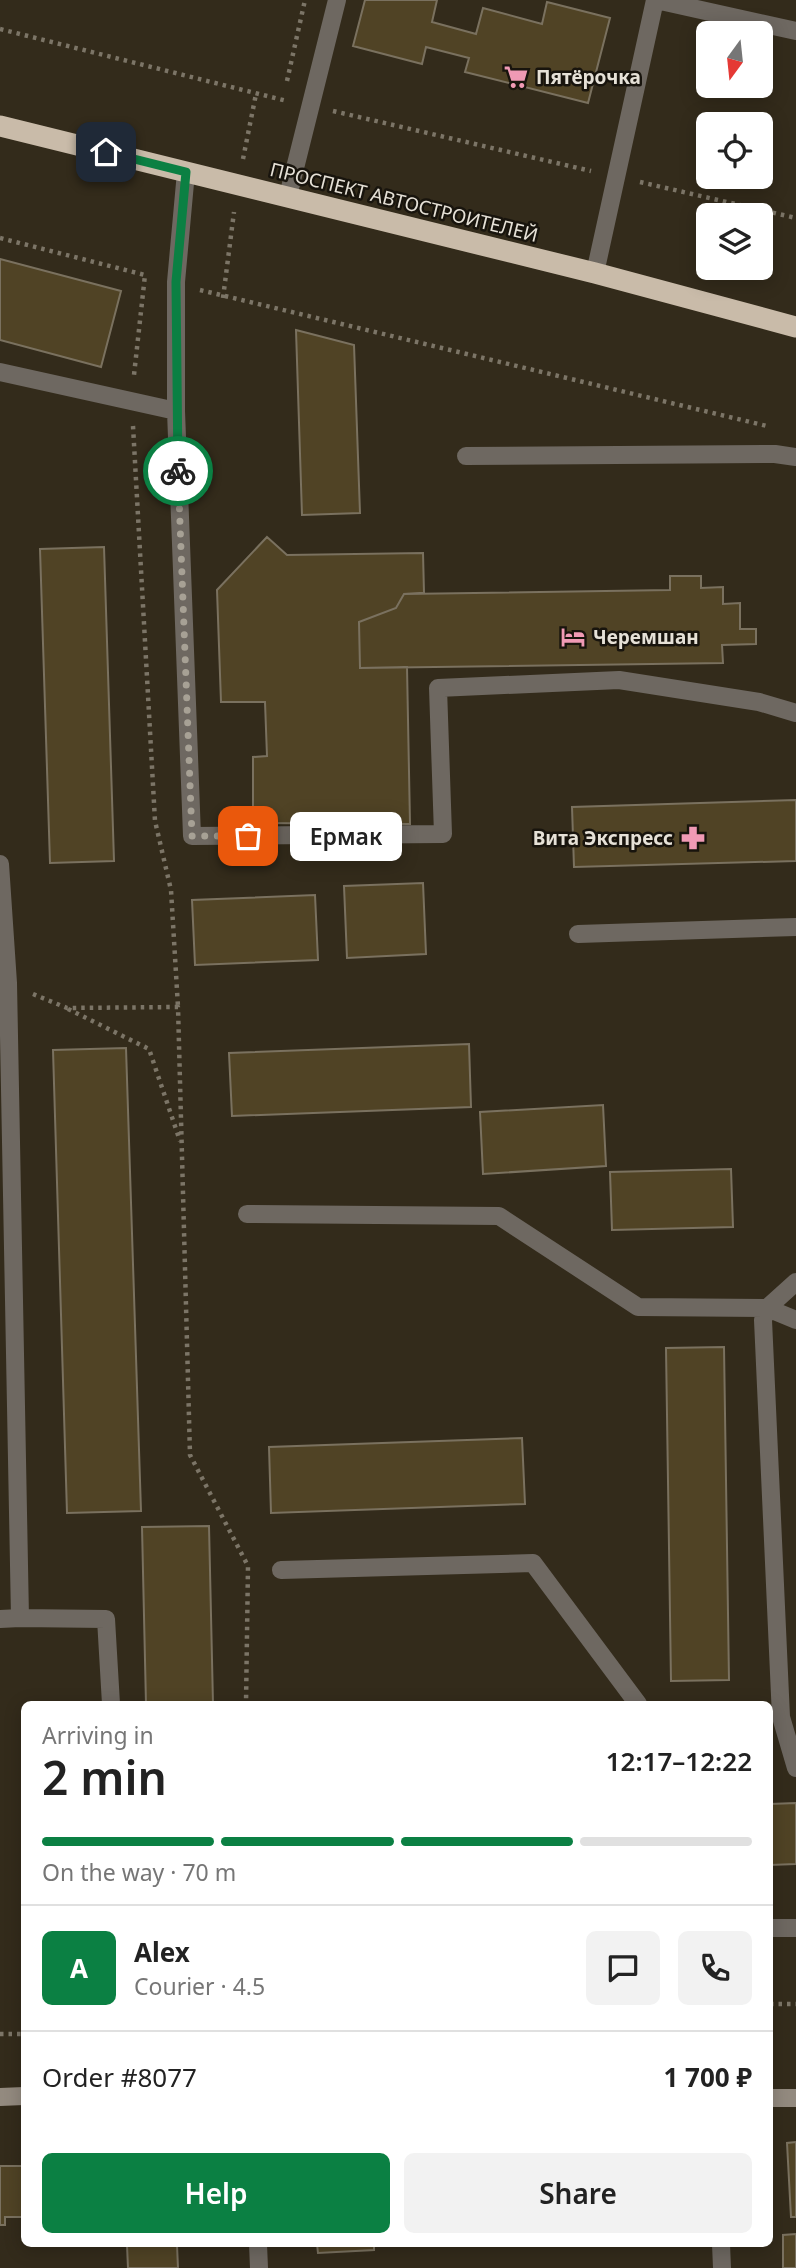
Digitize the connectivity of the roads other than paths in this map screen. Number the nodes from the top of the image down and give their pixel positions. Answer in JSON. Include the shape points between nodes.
{"nodes":[{"id":1,"x":337,"y":0,"type":"edge"},
{"id":2,"x":656,"y":0,"type":"edge"},
{"id":3,"x":796,"y":31,"type":"edge"},
{"id":4,"x":0,"y":126,"type":"edge"},
{"id":5,"x":186,"y":172,"type":"junction"},
{"id":6,"x":288,"y":196,"type":"junction"},
{"id":7,"x":595,"y":273,"type":"junction"},
{"id":8,"x":796,"y":327,"type":"edge"},
{"id":9,"x":0,"y":372,"type":"edge"},
{"id":10,"x":176,"y":411,"type":"junction"},
{"id":11,"x":466,"y":456,"type":"dead end"},
{"id":12,"x":796,"y":457,"type":"edge"},
{"id":13,"x":796,"y":713,"type":"edge"},
{"id":14,"x":0,"y":864,"type":"edge"},
{"id":15,"x":1,"y":916,"type":"edge"},
{"id":16,"x":796,"y":927,"type":"edge"},
{"id":17,"x":578,"y":934,"type":"dead end"},
{"id":18,"x":247,"y":1214,"type":"dead end"},
{"id":19,"x":796,"y":1282,"type":"edge"},
{"id":20,"x":767,"y":1308,"type":"junction"},
{"id":21,"x":796,"y":1320,"type":"edge"},
{"id":22,"x":8,"y":1321,"type":"edge"},
{"id":23,"x":281,"y":1570,"type":"dead end"},
{"id":24,"x":20,"y":1618,"type":"junction"},
{"id":25,"x":0,"y":1619,"type":"edge"},
{"id":26,"x":111,"y":1701,"type":"edge"},
{"id":27,"x":636,"y":1701,"type":"edge"},
{"id":28,"x":776,"y":1717,"type":"edge"},
{"id":29,"x":796,"y":1768,"type":"edge"},
{"id":30,"x":773,"y":1928,"type":"edge"},
{"id":31,"x":796,"y":1928,"type":"edge"},
{"id":32,"x":21,"y":2096,"type":"edge"},
{"id":33,"x":0,"y":2097,"type":"edge"},
{"id":34,"x":773,"y":2098,"type":"edge"},
{"id":35,"x":796,"y":2098,"type":"edge"},
{"id":36,"x":258,"y":2247,"type":"edge"},
{"id":37,"x":721,"y":2247,"type":"edge"},
{"id":38,"x":259,"y":2268,"type":"edge"},
{"id":39,"x":722,"y":2268,"type":"edge"}],
"edges":[{"from":1,"to":6,"type":"street"},
{"from":2,"to":3,"type":"street"},
{"from":2,"to":7,"type":"street"},
{"from":4,"to":5,"type":"highway","name":"ПРОСПЕКТ АВТОСТРОИТЕЛЕЙ"},
{"from":5,"to":6,"type":"highway","name":"ПРОСПЕКТ АВТОСТРОИТЕЛЕЙ"},
{"from":5,"to":10,"type":"street","via":[[176,282]]},
{"from":6,"to":7,"type":"highway","name":"ПРОСПЕКТ АВТОСТРОИТЕЛЕЙ"},
{"from":7,"to":8,"type":"highway","name":"ПРОСПЕКТ АВТОСТРОИТЕЛЕЙ"},
{"from":9,"to":10,"type":"street"},
{"from":10,"to":13,"type":"street","via":[[192,836],[443,834],[438,688],[619,680],[759,702]]},
{"from":11,"to":12,"type":"street"},
{"from":14,"to":15,"type":"street"},
{"from":15,"to":22,"type":"street","via":[[8,983]]},
{"from":16,"to":17,"type":"street"},
{"from":18,"to":20,"type":"street","via":[[499,1216],[638,1307]]},
{"from":19,"to":20,"type":"street"},
{"from":20,"to":21,"type":"street"},
{"from":20,"to":28,"type":"street","via":[[763,1320]]},
{"from":22,"to":24,"type":"street"},
{"from":23,"to":27,"type":"street","via":[[533,1563]]},
{"from":24,"to":25,"type":"street"},
{"from":24,"to":26,"type":"street","via":[[106,1619]]},
{"from":28,"to":29,"type":"street"},
{"from":30,"to":31,"type":"street"},
{"from":32,"to":33,"type":"street"},
{"from":34,"to":35,"type":"street"},
{"from":36,"to":38,"type":"street"},
{"from":37,"to":39,"type":"street"}]}
